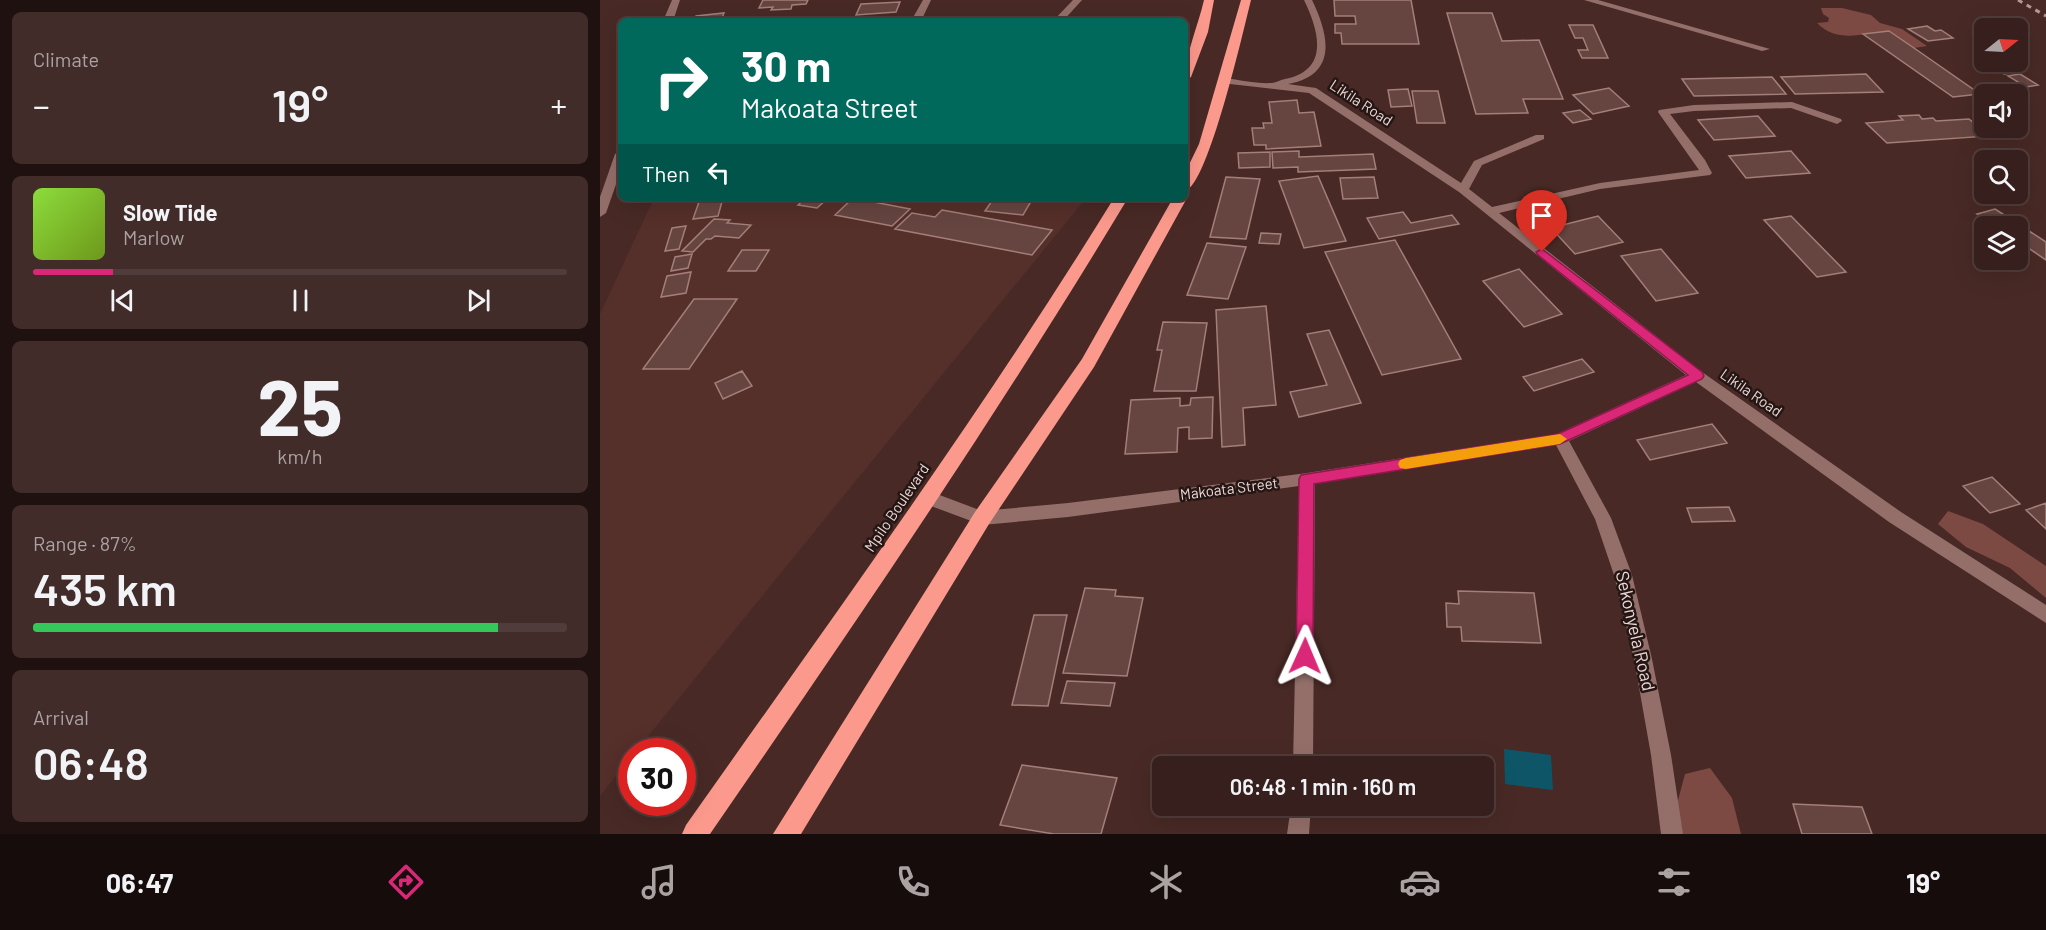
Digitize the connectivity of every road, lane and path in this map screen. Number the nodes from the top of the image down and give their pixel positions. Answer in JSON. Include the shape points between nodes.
{"nodes":[{"id":1,"x":676,"y":0,"type":"edge"},
{"id":2,"x":927,"y":0,"type":"edge"},
{"id":3,"x":1078,"y":0,"type":"edge"},
{"id":4,"x":1209,"y":0,"type":"edge"},
{"id":5,"x":1246,"y":0,"type":"edge"},
{"id":6,"x":1308,"y":0,"type":"edge"},
{"id":7,"x":1588,"y":0,"type":"edge"},
{"id":8,"x":669,"y":18,"type":"edge"},
{"id":9,"x":918,"y":18,"type":"edge"},
{"id":10,"x":1061,"y":18,"type":"edge"},
{"id":11,"x":1766,"y":49,"type":"dead end"},
{"id":12,"x":1188,"y":69,"type":"edge"},
{"id":13,"x":1225,"y":81,"type":"junction"},
{"id":14,"x":1271,"y":86,"type":"junction"},
{"id":15,"x":1837,"y":121,"type":"dead end"},
{"id":16,"x":1540,"y":137,"type":"dead end"},
{"id":17,"x":618,"y":162,"type":"edge"},
{"id":18,"x":1188,"y":181,"type":"edge"},
{"id":19,"x":1463,"y":190,"type":"junction"},
{"id":20,"x":1119,"y":201,"type":"edge"},
{"id":21,"x":1178,"y":201,"type":"edge"},
{"id":22,"x":1490,"y":211,"type":"junction"},
{"id":23,"x":600,"y":213,"type":"edge"},
{"id":24,"x":1697,"y":376,"type":"junction"},
{"id":25,"x":1560,"y":439,"type":"junction"},
{"id":26,"x":1306,"y":479,"type":"junction"},
{"id":27,"x":929,"y":498,"type":"junction"},
{"id":28,"x":982,"y":518,"type":"junction"},
{"id":29,"x":2046,"y":615,"type":"edge"},
{"id":30,"x":1303,"y":756,"type":"edge"},
{"id":31,"x":1300,"y":816,"type":"edge"},
{"id":32,"x":695,"y":834,"type":"edge"},
{"id":33,"x":786,"y":834,"type":"edge"},
{"id":34,"x":1298,"y":834,"type":"edge"},
{"id":35,"x":1672,"y":834,"type":"edge"}],
"edges":[{"from":1,"to":8,"type":"street"},
{"from":2,"to":9,"type":"street"},
{"from":3,"to":10,"type":"street"},
{"from":4,"to":12,"type":"highway"},
{"from":5,"to":13,"type":"highway"},
{"from":6,"to":14,"type":"street","via":[[1322,39],[1320,58],[1307,75]]},
{"from":7,"to":11,"type":"street"},
{"from":13,"to":14,"type":"street","name":"Likila Road"},
{"from":13,"to":18,"type":"highway","via":[[1206,144]]},
{"from":14,"to":19,"type":"street","name":"Likila Road","via":[[1312,90]]},
{"from":15,"to":22,"type":"street","via":[[1792,105],[1663,112],[1706,173],[1600,186]]},
{"from":16,"to":19,"type":"street","via":[[1478,163]]},
{"from":17,"to":23,"type":"street"},
{"from":19,"to":22,"type":"street","name":"Likila Road"},
{"from":20,"to":27,"type":"highway","name":"Mpilo Boulevard"},
{"from":21,"to":28,"type":"highway","via":[[1088,363]]},
{"from":22,"to":24,"type":"street","name":"Likila Road"},
{"from":24,"to":25,"type":"street","name":"Makoata Street"},
{"from":24,"to":29,"type":"street","name":"Likila Road","via":[[1896,517]]},
{"from":25,"to":26,"type":"street","name":"Makoata Street"},
{"from":25,"to":35,"type":"street","name":"Sekonyela Road","via":[[1603,518],[1623,575],[1645,669]]},
{"from":26,"to":28,"type":"street","name":"Makoata Street"},
{"from":26,"to":30,"type":"street"},
{"from":27,"to":28,"type":"street","name":"Makoata Street"},
{"from":27,"to":32,"type":"highway","name":"Mpilo Boulevard"},
{"from":28,"to":33,"type":"highway"},
{"from":31,"to":34,"type":"street"}]}
